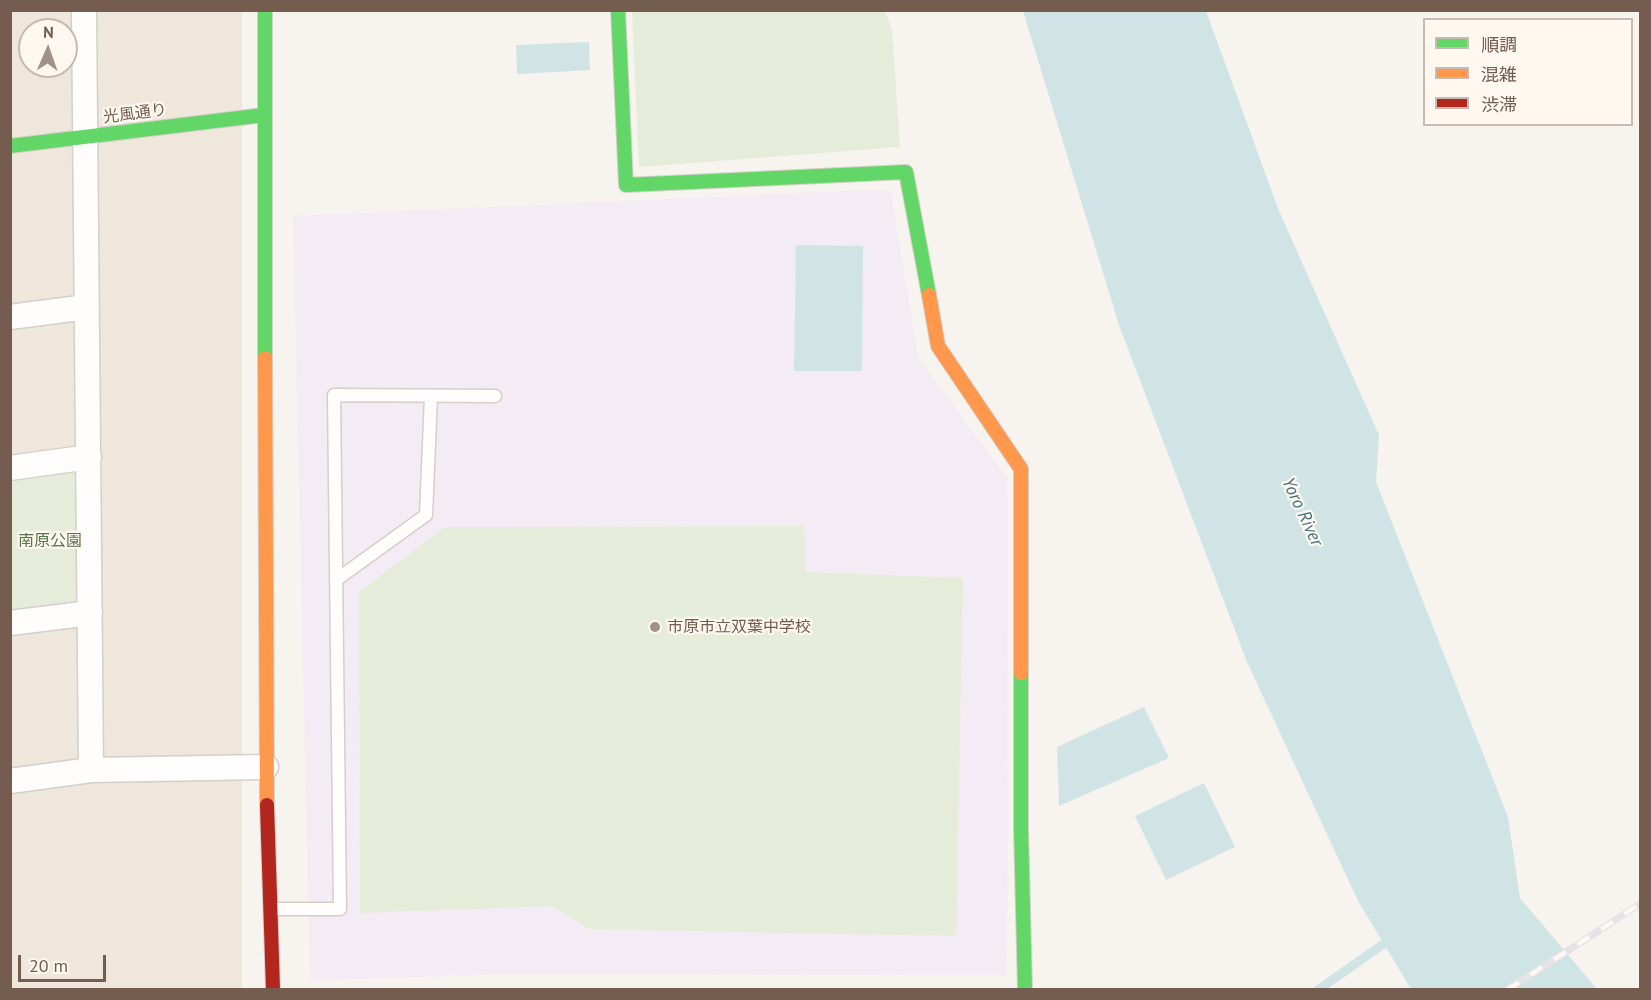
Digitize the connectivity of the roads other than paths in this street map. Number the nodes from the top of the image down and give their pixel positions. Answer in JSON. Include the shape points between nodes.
{"nodes":[{"id":1,"x":84,"y":10,"type":"edge"},
{"id":2,"x":265,"y":10,"type":"edge"},
{"id":3,"x":618,"y":10,"type":"edge"},
{"id":4,"x":264,"y":115,"type":"junction"},
{"id":5,"x":86,"y":136,"type":"junction"},
{"id":6,"x":10,"y":146,"type":"edge"},
{"id":7,"x":87,"y":307,"type":"junction"},
{"id":8,"x":10,"y":317,"type":"edge"},
{"id":9,"x":431,"y":396,"type":"junction"},
{"id":10,"x":495,"y":396,"type":"dead end"},
{"id":11,"x":89,"y":457,"type":"junction"},
{"id":12,"x":10,"y":468,"type":"edge"},
{"id":13,"x":336,"y":580,"type":"junction"},
{"id":14,"x":90,"y":613,"type":"junction"},
{"id":15,"x":10,"y":623,"type":"edge"},
{"id":16,"x":266,"y":767,"type":"junction"},
{"id":17,"x":91,"y":770,"type":"junction"},
{"id":18,"x":10,"y":781,"type":"edge"},
{"id":19,"x":270,"y":909,"type":"junction"},
{"id":20,"x":273,"y":990,"type":"edge"},
{"id":21,"x":1025,"y":990,"type":"edge"}],
"edges":[{"from":1,"to":5,"type":"street"},
{"from":2,"to":4,"type":"street"},
{"from":3,"to":21,"type":"street","via":[[626,185],[906,172],[938,346],[1021,469]]},
{"from":4,"to":5,"type":"street","name":"光風通り"},
{"from":4,"to":16,"type":"street"},
{"from":5,"to":6,"type":"street","name":"光風通り"},
{"from":5,"to":7,"type":"street"},
{"from":7,"to":8,"type":"street"},
{"from":7,"to":11,"type":"street"},
{"from":9,"to":10,"type":"lane"},
{"from":9,"to":13,"type":"lane","via":[[426,515]]},
{"from":9,"to":13,"type":"lane","via":[[334,395]]},
{"from":11,"to":12,"type":"street"},
{"from":11,"to":14,"type":"street"},
{"from":13,"to":19,"type":"lane","via":[[340,909]]},
{"from":14,"to":15,"type":"street"},
{"from":14,"to":17,"type":"street"},
{"from":16,"to":17,"type":"street"},
{"from":16,"to":19,"type":"street"},
{"from":17,"to":18,"type":"street"},
{"from":19,"to":20,"type":"street"}]}
